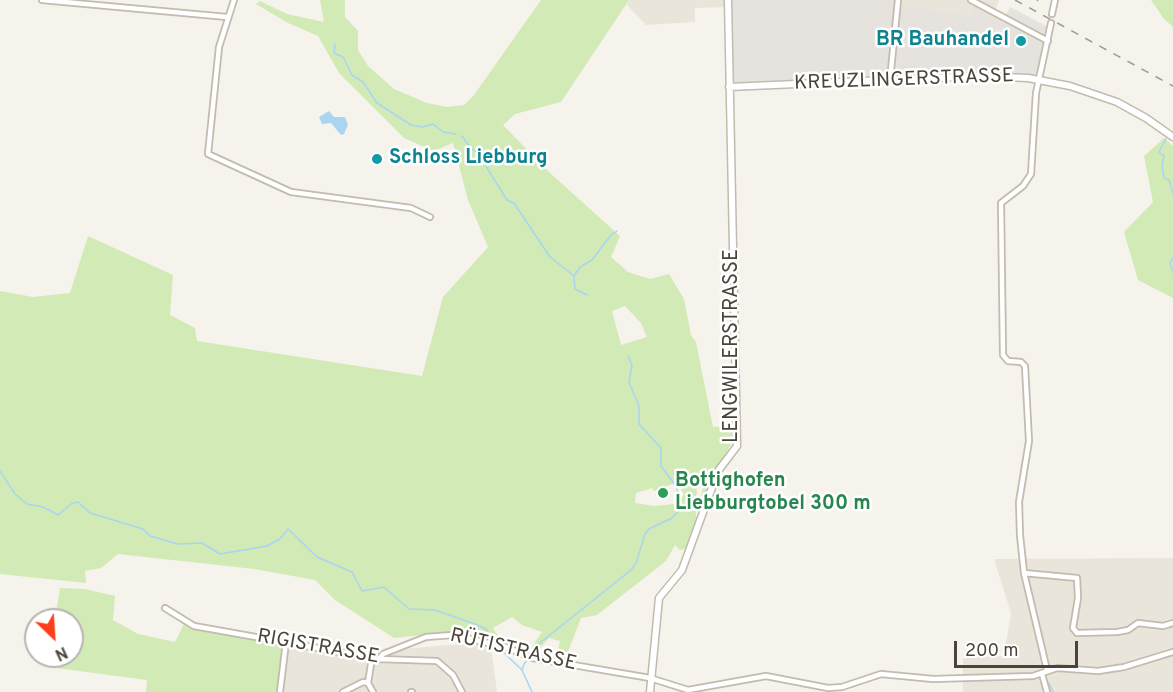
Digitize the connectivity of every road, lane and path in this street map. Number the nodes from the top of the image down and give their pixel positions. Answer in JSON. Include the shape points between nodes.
{"nodes":[{"id":1,"x":42,"y":0,"type":"edge"},
{"id":2,"x":234,"y":0,"type":"edge"},
{"id":3,"x":728,"y":0,"type":"edge"},
{"id":4,"x":898,"y":0,"type":"edge"},
{"id":5,"x":971,"y":0,"type":"edge"},
{"id":6,"x":1055,"y":0,"type":"edge"},
{"id":7,"x":1052,"y":14,"type":"dead end"},
{"id":8,"x":227,"y":17,"type":"junction"},
{"id":9,"x":1051,"y":23,"type":"dead end"},
{"id":10,"x":1048,"y":41,"type":"junction"},
{"id":11,"x":890,"y":80,"type":"junction"},
{"id":12,"x":1040,"y":80,"type":"junction"},
{"id":13,"x":729,"y":87,"type":"junction"},
{"id":14,"x":1173,"y":137,"type":"edge"},
{"id":15,"x":429,"y":217,"type":"dead end"},
{"id":16,"x":1024,"y":573,"type":"junction"},
{"id":17,"x":165,"y":608,"type":"dead end"},
{"id":18,"x":1173,"y":623,"type":"edge"},
{"id":19,"x":286,"y":642,"type":"junction"},
{"id":20,"x":1173,"y":652,"type":"edge"},
{"id":21,"x":372,"y":658,"type":"junction"},
{"id":22,"x":379,"y":659,"type":"junction"},
{"id":23,"x":1047,"y":670,"type":"junction"},
{"id":24,"x":1042,"y":674,"type":"junction"},
{"id":25,"x":652,"y":679,"type":"junction"},
{"id":26,"x":368,"y":683,"type":"junction"},
{"id":27,"x":280,"y":692,"type":"edge"},
{"id":28,"x":344,"y":692,"type":"edge"},
{"id":29,"x":374,"y":692,"type":"edge"},
{"id":30,"x":462,"y":692,"type":"edge"},
{"id":31,"x":650,"y":692,"type":"edge"},
{"id":32,"x":1047,"y":692,"type":"edge"}],
"edges":[{"from":1,"to":8,"type":"street"},
{"from":2,"to":8,"type":"street"},
{"from":3,"to":13,"type":"street","name":"LENGWILERSTRASSE"},
{"from":4,"to":11,"type":"street"},
{"from":5,"to":10,"type":"street"},
{"from":6,"to":7,"type":"street"},
{"from":8,"to":15,"type":"street","via":[[219,47],[208,154],[291,192],[411,208]]},
{"from":9,"to":10,"type":"street"},
{"from":10,"to":12,"type":"street"},
{"from":11,"to":12,"type":"street","name":"KREUZLINGERSTRASSE","via":[[995,76]]},
{"from":11,"to":13,"type":"street","name":"KREUZLINGERSTRASSE"},
{"from":12,"to":14,"type":"street","name":"KREUZLINGERSTRASSE","via":[[1117,102]]},
{"from":12,"to":16,"type":"street","via":[[1031,174],[1023,186],[1001,203],[1002,355],[1025,366],[1029,441],[1019,502]]},
{"from":13,"to":25,"type":"street","name":"LENGWILERSTRASSE","via":[[737,446],[718,471],[682,570],[659,598]]},
{"from":16,"to":18,"type":"street","via":[[1077,578],[1073,628],[1077,633],[1117,632],[1138,623]]},
{"from":16,"to":23,"type":"street"},
{"from":17,"to":19,"type":"street","name":"RIGISTRASSE","via":[[194,626]]},
{"from":19,"to":21,"type":"street","name":"RIGISTRASSE"},
{"from":19,"to":27,"type":"street"},
{"from":20,"to":23,"type":"street","via":[[1113,669]]},
{"from":21,"to":22,"type":"street","name":"RIGISTRASSE"},
{"from":21,"to":26,"type":"street"},
{"from":22,"to":25,"type":"street","name":"RÜTISTRASSE","via":[[435,634],[453,635],[531,657]]},
{"from":22,"to":30,"type":"street","name":"RIGISTRASSE","via":[[437,661],[453,675]]},
{"from":23,"to":24,"type":"street"},
{"from":24,"to":25,"type":"street","name":"RÜTISTRASSE","via":[[933,679],[881,674],[828,688],[766,676],[688,690]]},
{"from":24,"to":32,"type":"street"},
{"from":25,"to":31,"type":"street","name":"LENGWILERSTRASSE"},
{"from":26,"to":28,"type":"street"},
{"from":26,"to":29,"type":"street"}]}
